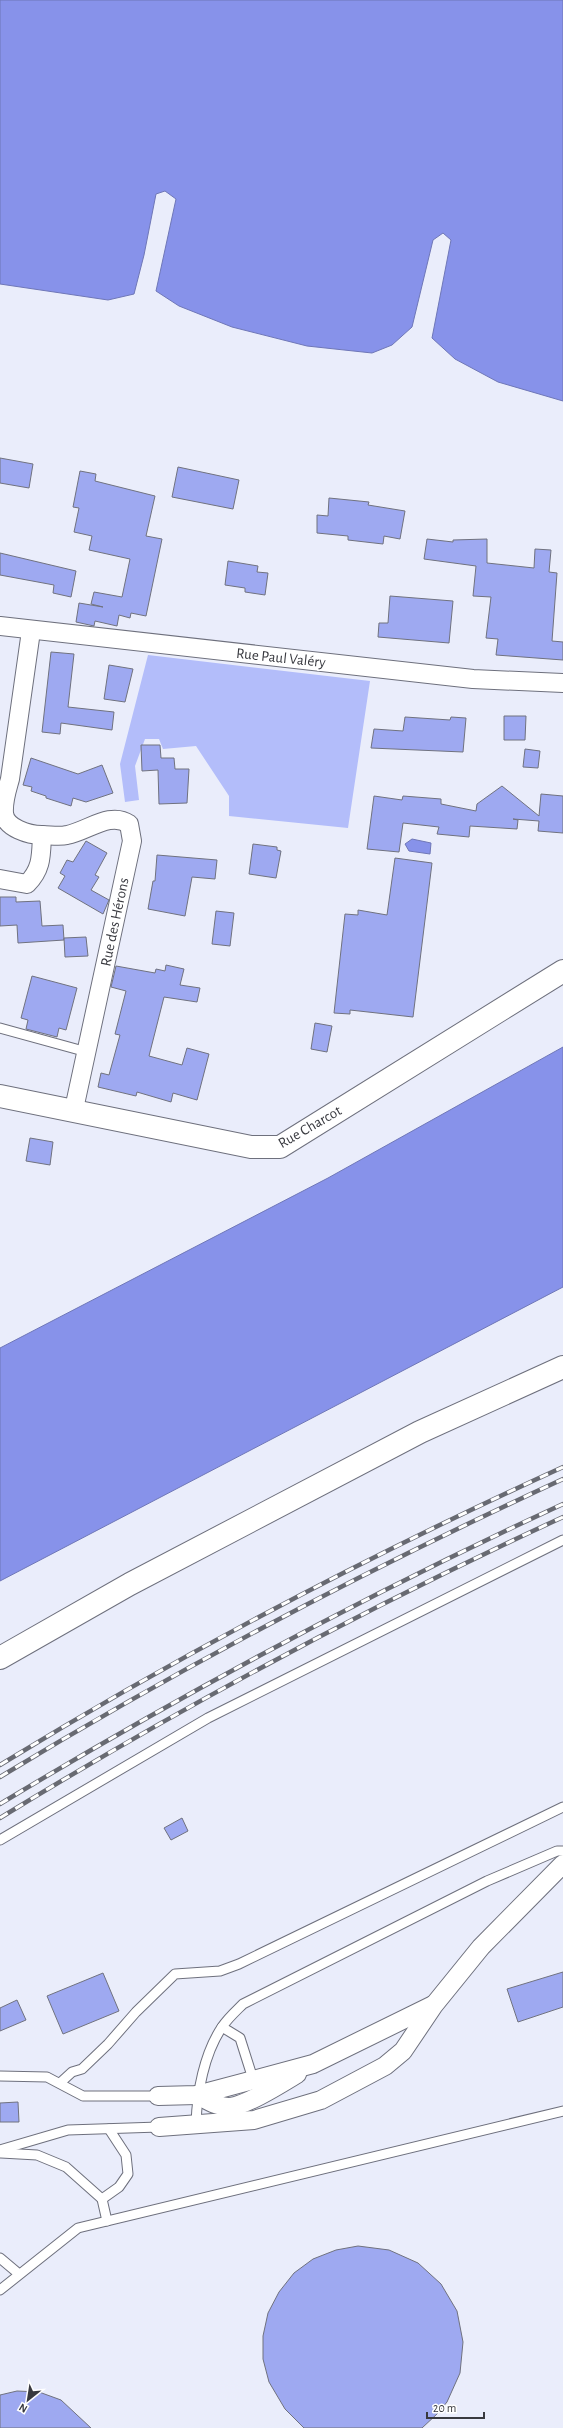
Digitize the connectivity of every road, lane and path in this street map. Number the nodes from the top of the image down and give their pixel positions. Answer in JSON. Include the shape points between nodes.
{"nodes":[{"id":1,"x":0,"y":626,"type":"edge"},
{"id":2,"x":31,"y":631,"type":"junction"},
{"id":3,"x":563,"y":683,"type":"edge"},
{"id":4,"x":5,"y":823,"type":"edge"},
{"id":5,"x":42,"y":835,"type":"junction"},
{"id":6,"x":0,"y":879,"type":"edge"},
{"id":7,"x":563,"y":971,"type":"edge"},
{"id":8,"x":0,"y":1028,"type":"edge"},
{"id":9,"x":86,"y":1052,"type":"junction"},
{"id":10,"x":0,"y":1096,"type":"edge"},
{"id":11,"x":74,"y":1110,"type":"junction"},
{"id":12,"x":563,"y":1367,"type":"edge"},
{"id":13,"x":563,"y":1540,"type":"edge"},
{"id":14,"x":0,"y":1658,"type":"edge"},
{"id":15,"x":563,"y":1807,"type":"edge"},
{"id":16,"x":0,"y":1840,"type":"edge"},
{"id":17,"x":563,"y":1851,"type":"edge"},
{"id":18,"x":563,"y":1864,"type":"edge"},
{"id":19,"x":434,"y":2005,"type":"junction"},
{"id":20,"x":222,"y":2027,"type":"junction"},
{"id":21,"x":314,"y":2064,"type":"junction"},
{"id":22,"x":0,"y":2076,"type":"edge"},
{"id":23,"x":253,"y":2079,"type":"junction"},
{"id":24,"x":60,"y":2083,"type":"junction"},
{"id":25,"x":197,"y":2095,"type":"junction"},
{"id":26,"x":158,"y":2096,"type":"joint"},
{"id":27,"x":563,"y":2111,"type":"edge"},
{"id":28,"x":230,"y":2114,"type":"junction"},
{"id":29,"x":196,"y":2124,"type":"junction"},
{"id":30,"x":159,"y":2127,"type":"joint"},
{"id":31,"x":109,"y":2129,"type":"junction"},
{"id":32,"x":0,"y":2152,"type":"edge"},
{"id":33,"x":102,"y":2199,"type":"junction"},
{"id":34,"x":107,"y":2221,"type":"junction"},
{"id":35,"x":0,"y":2258,"type":"edge"},
{"id":36,"x":18,"y":2274,"type":"junction"},
{"id":37,"x":0,"y":2290,"type":"edge"}],
"edges":[{"from":1,"to":2,"type":"street","name":"Rue Paul Valéry"},
{"from":2,"to":3,"type":"street","name":"Rue Paul Valéry","via":[[473,679]]},
{"from":2,"to":4,"type":"street","via":[[10,778],[4,802]]},
{"from":4,"to":5,"type":"street","via":[[35,835]]},
{"from":5,"to":6,"type":"street","via":[[37,874],[28,884]]},
{"from":5,"to":9,"type":"street","name":"Rue des Hérons","via":[[66,835],[112,819],[122,819],[129,824],[132,841]]},
{"from":7,"to":11,"type":"main road","name":"Rue Charcot","via":[[280,1146],[251,1147]]},
{"from":8,"to":9,"type":"lane"},
{"from":9,"to":11,"type":"street","name":"Rue des Hérons"},
{"from":10,"to":11,"type":"main road","name":"Rue Charcot"},
{"from":12,"to":14,"type":"main road","via":[[420,1432],[130,1584]]},
{"from":13,"to":16,"type":"lane","via":[[208,1718]]},
{"from":15,"to":24,"type":"lane","via":[[239,1964],[220,1971],[175,1974],[82,2069],[72,2072]]},
{"from":17,"to":20,"type":"lane","via":[[557,1851],[487,1881],[243,2004]]},
{"from":18,"to":19,"type":"street","via":[[481,1947]]},
{"from":19,"to":21,"type":"street"},
{"from":19,"to":28,"type":"street","via":[[403,2051],[385,2066],[321,2100],[254,2120]]},
{"from":20,"to":23,"type":"lane","via":[[240,2038]]},
{"from":20,"to":25,"type":"lane","via":[[208,2058]]},
{"from":21,"to":23,"type":"street"},
{"from":21,"to":28,"type":"street"},
{"from":22,"to":24,"type":"lane","via":[[47,2077]]},
{"from":23,"to":25,"type":"street"},
{"from":24,"to":26,"type":"lane","via":[[83,2096]]},
{"from":25,"to":26,"type":"street"},
{"from":25,"to":28,"type":"street"},
{"from":25,"to":29,"type":"lane"},
{"from":27,"to":34,"type":"lane"},
{"from":28,"to":29,"type":"street"},
{"from":29,"to":30,"type":"street"},
{"from":30,"to":31,"type":"lane"},
{"from":31,"to":32,"type":"lane","via":[[68,2130]]},
{"from":31,"to":33,"type":"lane","via":[[126,2155],[128,2174],[119,2188]]},
{"from":32,"to":33,"type":"lane","via":[[37,2155],[66,2167]]},
{"from":33,"to":34,"type":"lane"},
{"from":34,"to":36,"type":"lane","via":[[78,2228]]},
{"from":35,"to":36,"type":"lane"},
{"from":36,"to":37,"type":"lane"}]}
